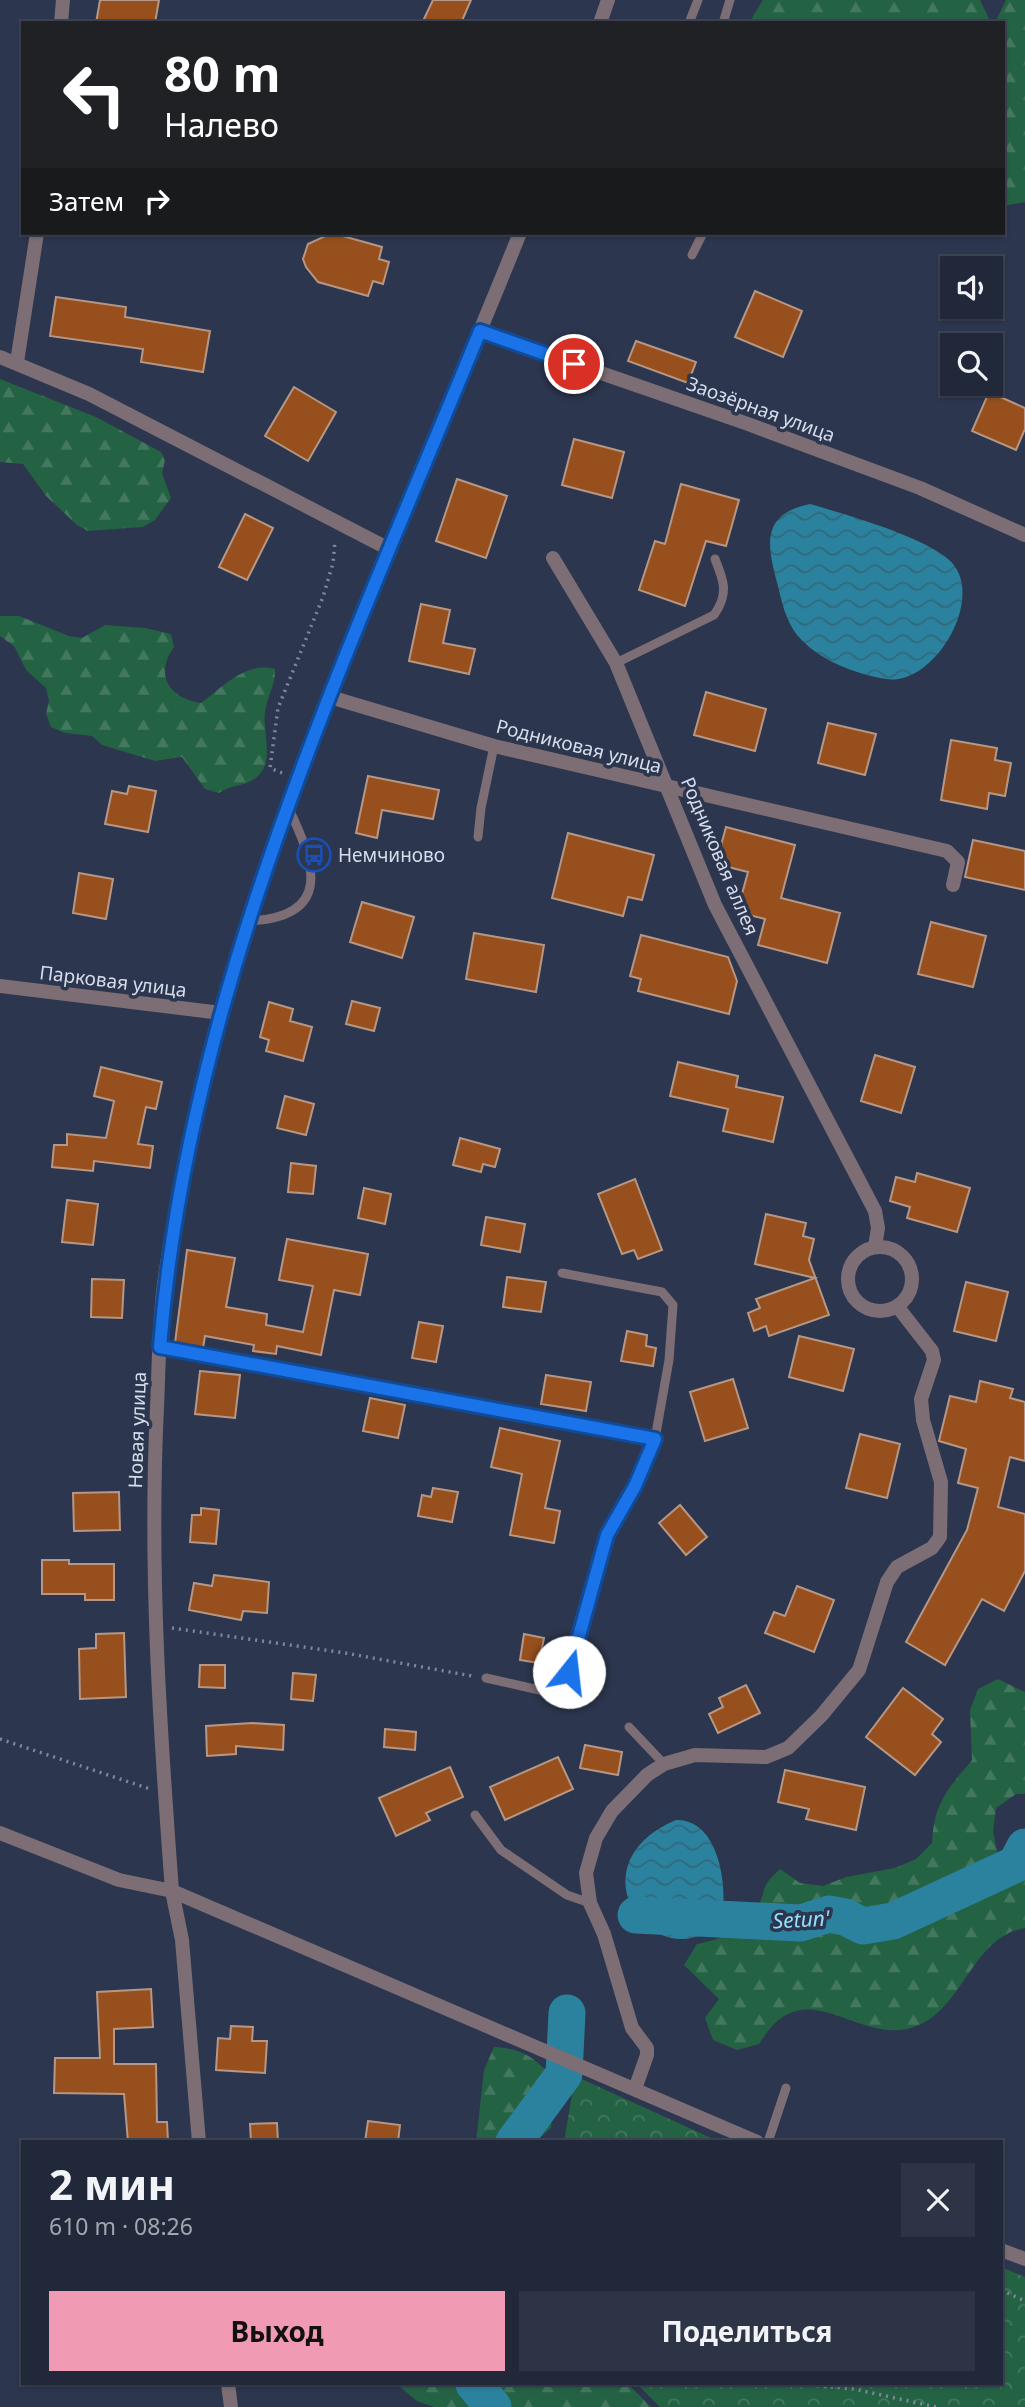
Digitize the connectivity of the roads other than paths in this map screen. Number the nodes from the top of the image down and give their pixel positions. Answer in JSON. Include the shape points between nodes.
{"nodes":[{"id":1,"x":64,"y":0,"type":"edge"},
{"id":2,"x":608,"y":0,"type":"edge"},
{"id":3,"x":698,"y":0,"type":"edge"},
{"id":4,"x":730,"y":0,"type":"edge"},
{"id":5,"x":61,"y":21,"type":"edge"},
{"id":6,"x":601,"y":21,"type":"edge"},
{"id":7,"x":690,"y":21,"type":"edge"},
{"id":8,"x":724,"y":21,"type":"edge"},
{"id":9,"x":37,"y":235,"type":"edge"},
{"id":10,"x":519,"y":235,"type":"edge"},
{"id":11,"x":702,"y":235,"type":"edge"},
{"id":12,"x":692,"y":255,"type":"dead end"},
{"id":13,"x":480,"y":331,"type":"junction"},
{"id":14,"x":0,"y":357,"type":"edge"},
{"id":15,"x":17,"y":362,"type":"junction"},
{"id":16,"x":1025,"y":535,"type":"edge"},
{"id":17,"x":391,"y":550,"type":"junction"},
{"id":18,"x":554,"y":558,"type":"dead end"},
{"id":19,"x":715,"y":559,"type":"dead end"},
{"id":20,"x":616,"y":663,"type":"junction"},
{"id":21,"x":330,"y":697,"type":"junction"},
{"id":22,"x":494,"y":746,"type":"junction"},
{"id":23,"x":670,"y":788,"type":"junction"},
{"id":24,"x":288,"y":806,"type":"junction"},
{"id":25,"x":478,"y":837,"type":"dead end"},
{"id":26,"x":953,"y":885,"type":"dead end"},
{"id":27,"x":249,"y":921,"type":"junction"},
{"id":28,"x":0,"y":986,"type":"edge"},
{"id":29,"x":221,"y":1013,"type":"junction"},
{"id":30,"x":875,"y":1247,"type":"junction"},
{"id":31,"x":562,"y":1273,"type":"dead end"},
{"id":32,"x":897,"y":1306,"type":"junction"},
{"id":33,"x":160,"y":1347,"type":"junction"},
{"id":34,"x":655,"y":1439,"type":"junction"},
{"id":35,"x":485,"y":1678,"type":"road end"},
{"id":36,"x":629,"y":1727,"type":"dead end"},
{"id":37,"x":664,"y":1764,"type":"junction"},
{"id":38,"x":475,"y":1815,"type":"dead end"},
{"id":39,"x":0,"y":1833,"type":"edge"},
{"id":40,"x":172,"y":1891,"type":"junction"},
{"id":41,"x":590,"y":1903,"type":"junction"},
{"id":42,"x":786,"y":2088,"type":"dead end"},
{"id":43,"x":635,"y":2089,"type":"junction"},
{"id":44,"x":199,"y":2140,"type":"edge"},
{"id":45,"x":752,"y":2140,"type":"edge"},
{"id":46,"x":769,"y":2140,"type":"edge"},
{"id":47,"x":1003,"y":2251,"type":"edge"},
{"id":48,"x":1025,"y":2259,"type":"edge"},
{"id":49,"x":228,"y":2385,"type":"edge"},
{"id":50,"x":231,"y":2407,"type":"edge"}],
"edges":[{"from":1,"to":5,"type":"street"},
{"from":2,"to":6,"type":"street"},
{"from":3,"to":7,"type":"lane"},
{"from":4,"to":8,"type":"lane"},
{"from":9,"to":15,"type":"street"},
{"from":10,"to":13,"type":"street","name":"Новая улица"},
{"from":11,"to":12,"type":"lane"},
{"from":13,"to":16,"type":"street","name":"Заозёрная улица","via":[[920,488]]},
{"from":13,"to":17,"type":"street","name":"Новая улица"},
{"from":14,"to":15,"type":"street"},
{"from":15,"to":17,"type":"street","via":[[89,394]]},
{"from":17,"to":21,"type":"street","name":"Новая улица"},
{"from":18,"to":20,"type":"street","name":"Родниковая аллея"},
{"from":19,"to":20,"type":"lane","via":[[726,584],[715,615]]},
{"from":20,"to":23,"type":"street","name":"Родниковая аллея"},
{"from":21,"to":22,"type":"street","name":"Родниковая улица"},
{"from":21,"to":24,"type":"street","name":"Новая улица"},
{"from":22,"to":23,"type":"street","name":"Родниковая улица"},
{"from":22,"to":25,"type":"lane"},
{"from":23,"to":26,"type":"street","name":"Родниковая улица","via":[[947,851],[958,862]]},
{"from":23,"to":30,"type":"street","name":"Родниковая аллея","via":[[715,905],[875,1211]]},
{"from":24,"to":27,"type":"street","name":"Новая улица"},
{"from":24,"to":27,"type":"lane","via":[[304,841],[313,878],[307,899],[291,914]]},
{"from":27,"to":29,"type":"street","name":"Новая улица"},
{"from":28,"to":29,"type":"street","name":"Парковая улица"},
{"from":29,"to":33,"type":"street","name":"Новая улица","via":[[179,1198]]},
{"from":30,"to":32,"type":"street","via":[[888,1247],[908,1262],[912,1286]]},
{"from":30,"to":32,"type":"street","via":[[854,1259],[848,1284],[861,1305],[873,1310]]},
{"from":31,"to":34,"type":"lane","via":[[662,1292],[670,1298],[669,1360]]},
{"from":32,"to":37,"type":"street","via":[[934,1360],[921,1399],[941,1482],[940,1537],[932,1548],[897,1567],[887,1582],[859,1670],[788,1748],[766,1757],[695,1755]]},
{"from":33,"to":34,"type":"lane"},
{"from":33,"to":40,"type":"street","name":"Новая улица","via":[[153,1483],[155,1633]]},
{"from":34,"to":35,"type":"lane","via":[[607,1535],[562,1690],[548,1692]]},
{"from":36,"to":37,"type":"lane"},
{"from":37,"to":41,"type":"street","via":[[612,1811],[597,1838],[586,1873]]},
{"from":38,"to":41,"type":"lane","via":[[501,1850],[567,1895]]},
{"from":39,"to":40,"type":"street","via":[[119,1880]]},
{"from":40,"to":43,"type":"street"},
{"from":40,"to":44,"type":"street","name":"Новая улица","via":[[182,1940]]},
{"from":41,"to":43,"type":"street","via":[[632,2028],[647,2048]]},
{"from":42,"to":46,"type":"lane"},
{"from":43,"to":45,"type":"street"},
{"from":47,"to":48,"type":"street"},
{"from":49,"to":50,"type":"street"}]}
